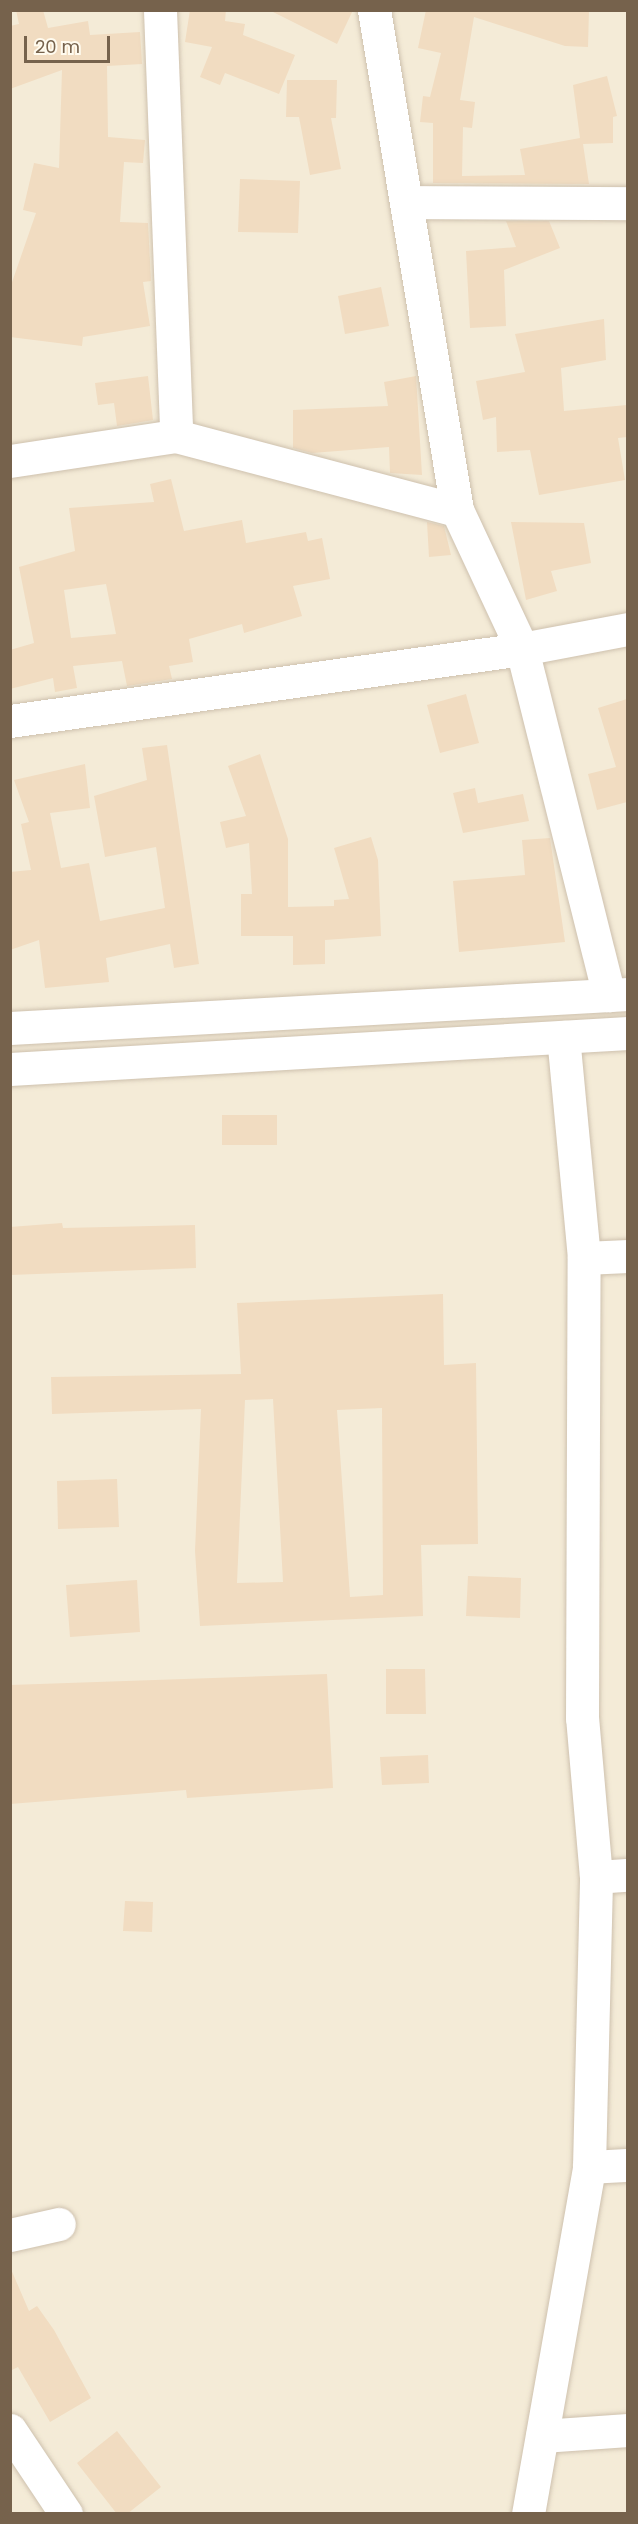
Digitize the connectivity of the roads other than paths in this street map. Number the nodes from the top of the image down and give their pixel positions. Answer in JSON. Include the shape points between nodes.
{"nodes":[{"id":1,"x":160,"y":10,"type":"edge"},
{"id":2,"x":374,"y":10,"type":"edge"},
{"id":3,"x":409,"y":202,"type":"junction"},
{"id":4,"x":627,"y":203,"type":"edge"},
{"id":5,"x":176,"y":436,"type":"junction"},
{"id":6,"x":10,"y":461,"type":"edge"},
{"id":7,"x":457,"y":510,"type":"junction"},
{"id":8,"x":627,"y":628,"type":"edge"},
{"id":9,"x":522,"y":650,"type":"junction"},
{"id":10,"x":10,"y":721,"type":"edge"},
{"id":11,"x":618,"y":994,"type":"edge"},
{"id":12,"x":10,"y":1028,"type":"edge"},
{"id":13,"x":627,"y":1033,"type":"edge"},
{"id":14,"x":563,"y":1037,"type":"junction"},
{"id":15,"x":10,"y":1069,"type":"edge"},
{"id":16,"x":627,"y":1256,"type":"edge"},
{"id":17,"x":584,"y":1258,"type":"junction"},
{"id":18,"x":627,"y":1875,"type":"edge"},
{"id":19,"x":596,"y":1877,"type":"junction"},
{"id":20,"x":627,"y":2165,"type":"edge"},
{"id":21,"x":589,"y":2167,"type":"junction"},
{"id":22,"x":59,"y":2224,"type":"dead end"},
{"id":23,"x":10,"y":2235,"type":"edge"},
{"id":24,"x":10,"y":2430,"type":"edge"},
{"id":25,"x":627,"y":2430,"type":"edge"},
{"id":26,"x":542,"y":2436,"type":"junction"},
{"id":27,"x":66,"y":2514,"type":"edge"},
{"id":28,"x":528,"y":2514,"type":"edge"}],
"edges":[{"from":1,"to":5,"type":"street"},
{"from":2,"to":3,"type":"street"},
{"from":3,"to":4,"type":"street"},
{"from":3,"to":7,"type":"street"},
{"from":5,"to":6,"type":"street"},
{"from":5,"to":7,"type":"street"},
{"from":7,"to":9,"type":"street"},
{"from":8,"to":9,"type":"street"},
{"from":9,"to":10,"type":"street"},
{"from":9,"to":11,"type":"street"},
{"from":11,"to":12,"type":"street"},
{"from":13,"to":14,"type":"street"},
{"from":14,"to":15,"type":"street"},
{"from":14,"to":17,"type":"street"},
{"from":16,"to":17,"type":"street"},
{"from":17,"to":19,"type":"street","via":[[582,1718]]},
{"from":18,"to":19,"type":"street"},
{"from":19,"to":21,"type":"street"},
{"from":20,"to":21,"type":"street"},
{"from":21,"to":26,"type":"street"},
{"from":22,"to":23,"type":"street"},
{"from":24,"to":27,"type":"street"},
{"from":25,"to":26,"type":"street"},
{"from":26,"to":28,"type":"street"}]}
